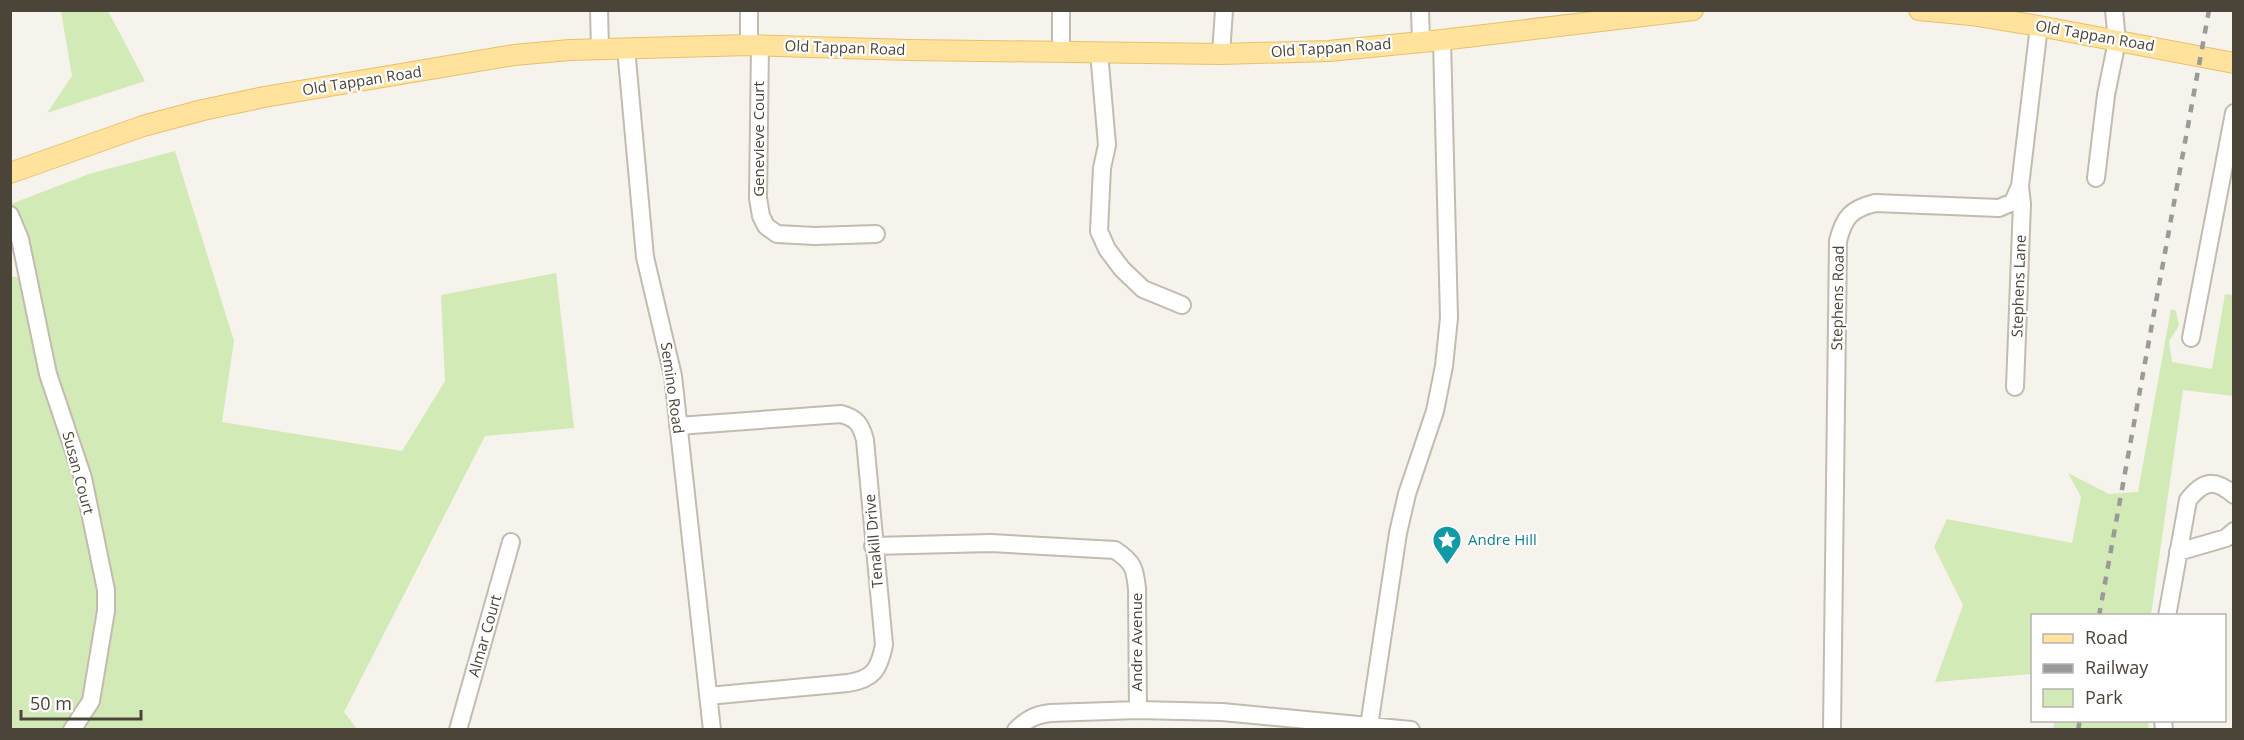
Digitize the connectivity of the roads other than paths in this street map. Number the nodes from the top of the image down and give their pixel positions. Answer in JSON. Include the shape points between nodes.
{"nodes":[{"id":1,"x":599,"y":10,"type":"edge"},
{"id":2,"x":749,"y":10,"type":"edge"},
{"id":3,"x":1061,"y":10,"type":"edge"},
{"id":4,"x":1224,"y":10,"type":"edge"},
{"id":5,"x":1420,"y":10,"type":"edge"},
{"id":6,"x":1693,"y":10,"type":"edge"},
{"id":7,"x":1919,"y":10,"type":"edge"},
{"id":8,"x":2114,"y":10,"type":"edge"},
{"id":9,"x":1971,"y":13,"type":"edge"},
{"id":10,"x":2039,"y":26,"type":"junction"},
{"id":11,"x":1442,"y":40,"type":"junction"},
{"id":12,"x":2116,"y":41,"type":"junction"},
{"id":13,"x":1421,"y":42,"type":"junction"},
{"id":14,"x":755,"y":45,"type":"junction"},
{"id":15,"x":626,"y":48,"type":"junction"},
{"id":16,"x":600,"y":49,"type":"junction"},
{"id":17,"x":1061,"y":52,"type":"junction"},
{"id":18,"x":1099,"y":52,"type":"junction"},
{"id":19,"x":1221,"y":54,"type":"junction"},
{"id":20,"x":2234,"y":63,"type":"edge"},
{"id":21,"x":2234,"y":113,"type":"edge"},
{"id":22,"x":10,"y":173,"type":"edge"},
{"id":23,"x":2096,"y":178,"type":"dead end"},
{"id":24,"x":2020,"y":186,"type":"junction"},
{"id":25,"x":10,"y":215,"type":"edge"},
{"id":26,"x":876,"y":234,"type":"dead end"},
{"id":27,"x":1182,"y":305,"type":"dead end"},
{"id":28,"x":2191,"y":338,"type":"dead end"},
{"id":29,"x":2015,"y":387,"type":"dead end"},
{"id":30,"x":678,"y":426,"type":"junction"},
{"id":31,"x":2234,"y":495,"type":"edge"},
{"id":32,"x":2234,"y":531,"type":"edge"},
{"id":33,"x":511,"y":542,"type":"dead end"},
{"id":34,"x":873,"y":546,"type":"junction"},
{"id":35,"x":2178,"y":552,"type":"junction"},
{"id":36,"x":2167,"y":614,"type":"edge"},
{"id":37,"x":708,"y":696,"type":"junction"},
{"id":38,"x":1138,"y":710,"type":"junction"},
{"id":39,"x":1369,"y":726,"type":"junction"},
{"id":40,"x":72,"y":729,"type":"edge"},
{"id":41,"x":459,"y":729,"type":"edge"},
{"id":42,"x":712,"y":729,"type":"edge"},
{"id":43,"x":1016,"y":729,"type":"edge"},
{"id":44,"x":1412,"y":729,"type":"edge"},
{"id":45,"x":1832,"y":729,"type":"edge"}],
"edges":[{"from":1,"to":16,"type":"street"},
{"from":2,"to":14,"type":"street","name":"Genevieve Court"},
{"from":3,"to":17,"type":"street"},
{"from":4,"to":19,"type":"street"},
{"from":5,"to":13,"type":"street"},
{"from":6,"to":11,"type":"main road","name":"Old Tappan Road"},
{"from":7,"to":9,"type":"main road","name":"Old Tappan Road"},
{"from":8,"to":12,"type":"street"},
{"from":9,"to":10,"type":"main road","name":"Old Tappan Road"},
{"from":10,"to":12,"type":"main road","name":"Old Tappan Road"},
{"from":10,"to":24,"type":"street"},
{"from":11,"to":13,"type":"main road","name":"Old Tappan Road"},
{"from":11,"to":39,"type":"street","via":[[1447,337],[1435,411],[1398,533]]},
{"from":12,"to":20,"type":"main road","name":"Old Tappan Road"},
{"from":12,"to":23,"type":"street"},
{"from":13,"to":19,"type":"main road","name":"Old Tappan Road","via":[[1329,51]]},
{"from":14,"to":15,"type":"main road","name":"Old Tappan Road"},
{"from":14,"to":17,"type":"main road","name":"Old Tappan Road"},
{"from":14,"to":26,"type":"street","name":"Genevieve Court","via":[[758,198],[766,226],[777,234]]},
{"from":15,"to":16,"type":"main road","name":"Old Tappan Road"},
{"from":15,"to":30,"type":"street","name":"Semino Road","via":[[645,258],[673,376]]},
{"from":16,"to":22,"type":"main road","name":"Old Tappan Road","via":[[514,55],[264,97],[123,133]]},
{"from":17,"to":18,"type":"main road","name":"Old Tappan Road"},
{"from":18,"to":19,"type":"main road","name":"Old Tappan Road"},
{"from":18,"to":27,"type":"street","via":[[1107,145],[1098,231],[1122,269],[1143,289]]},
{"from":21,"to":28,"type":"street"},
{"from":24,"to":29,"type":"street","name":"Stephens Lane"},
{"from":24,"to":45,"type":"street","name":"Stephens Road","via":[[2013,202],[1999,208],[1875,203],[1862,206],[1843,224],[1839,241]]},
{"from":25,"to":40,"type":"street","name":"Susan Court","via":[[20,239],[48,374],[83,478],[106,590],[91,701]]},
{"from":30,"to":34,"type":"street","name":"Tenakill Drive","via":[[841,414],[853,417],[862,427],[865,440]]},
{"from":30,"to":37,"type":"street","name":"Semino Road"},
{"from":31,"to":35,"type":"street","via":[[2210,483],[2198,488],[2188,500]]},
{"from":32,"to":35,"type":"street","via":[[2226,538]]},
{"from":33,"to":41,"type":"street","name":"Almar Court"},
{"from":34,"to":37,"type":"street","name":"Tenakill Drive","via":[[884,645],[881,659],[864,681]]},
{"from":34,"to":38,"type":"street","name":"Andre Avenue","via":[[1015,545],[1115,550],[1130,560],[1136,574]]},
{"from":35,"to":36,"type":"street"},
{"from":37,"to":42,"type":"street","name":"Semino Road"},
{"from":38,"to":39,"type":"street","name":"Andre Avenue","via":[[1222,712]]},
{"from":38,"to":43,"type":"street","via":[[1035,715]]},
{"from":39,"to":44,"type":"street","name":"Andre Avenue"}]}
